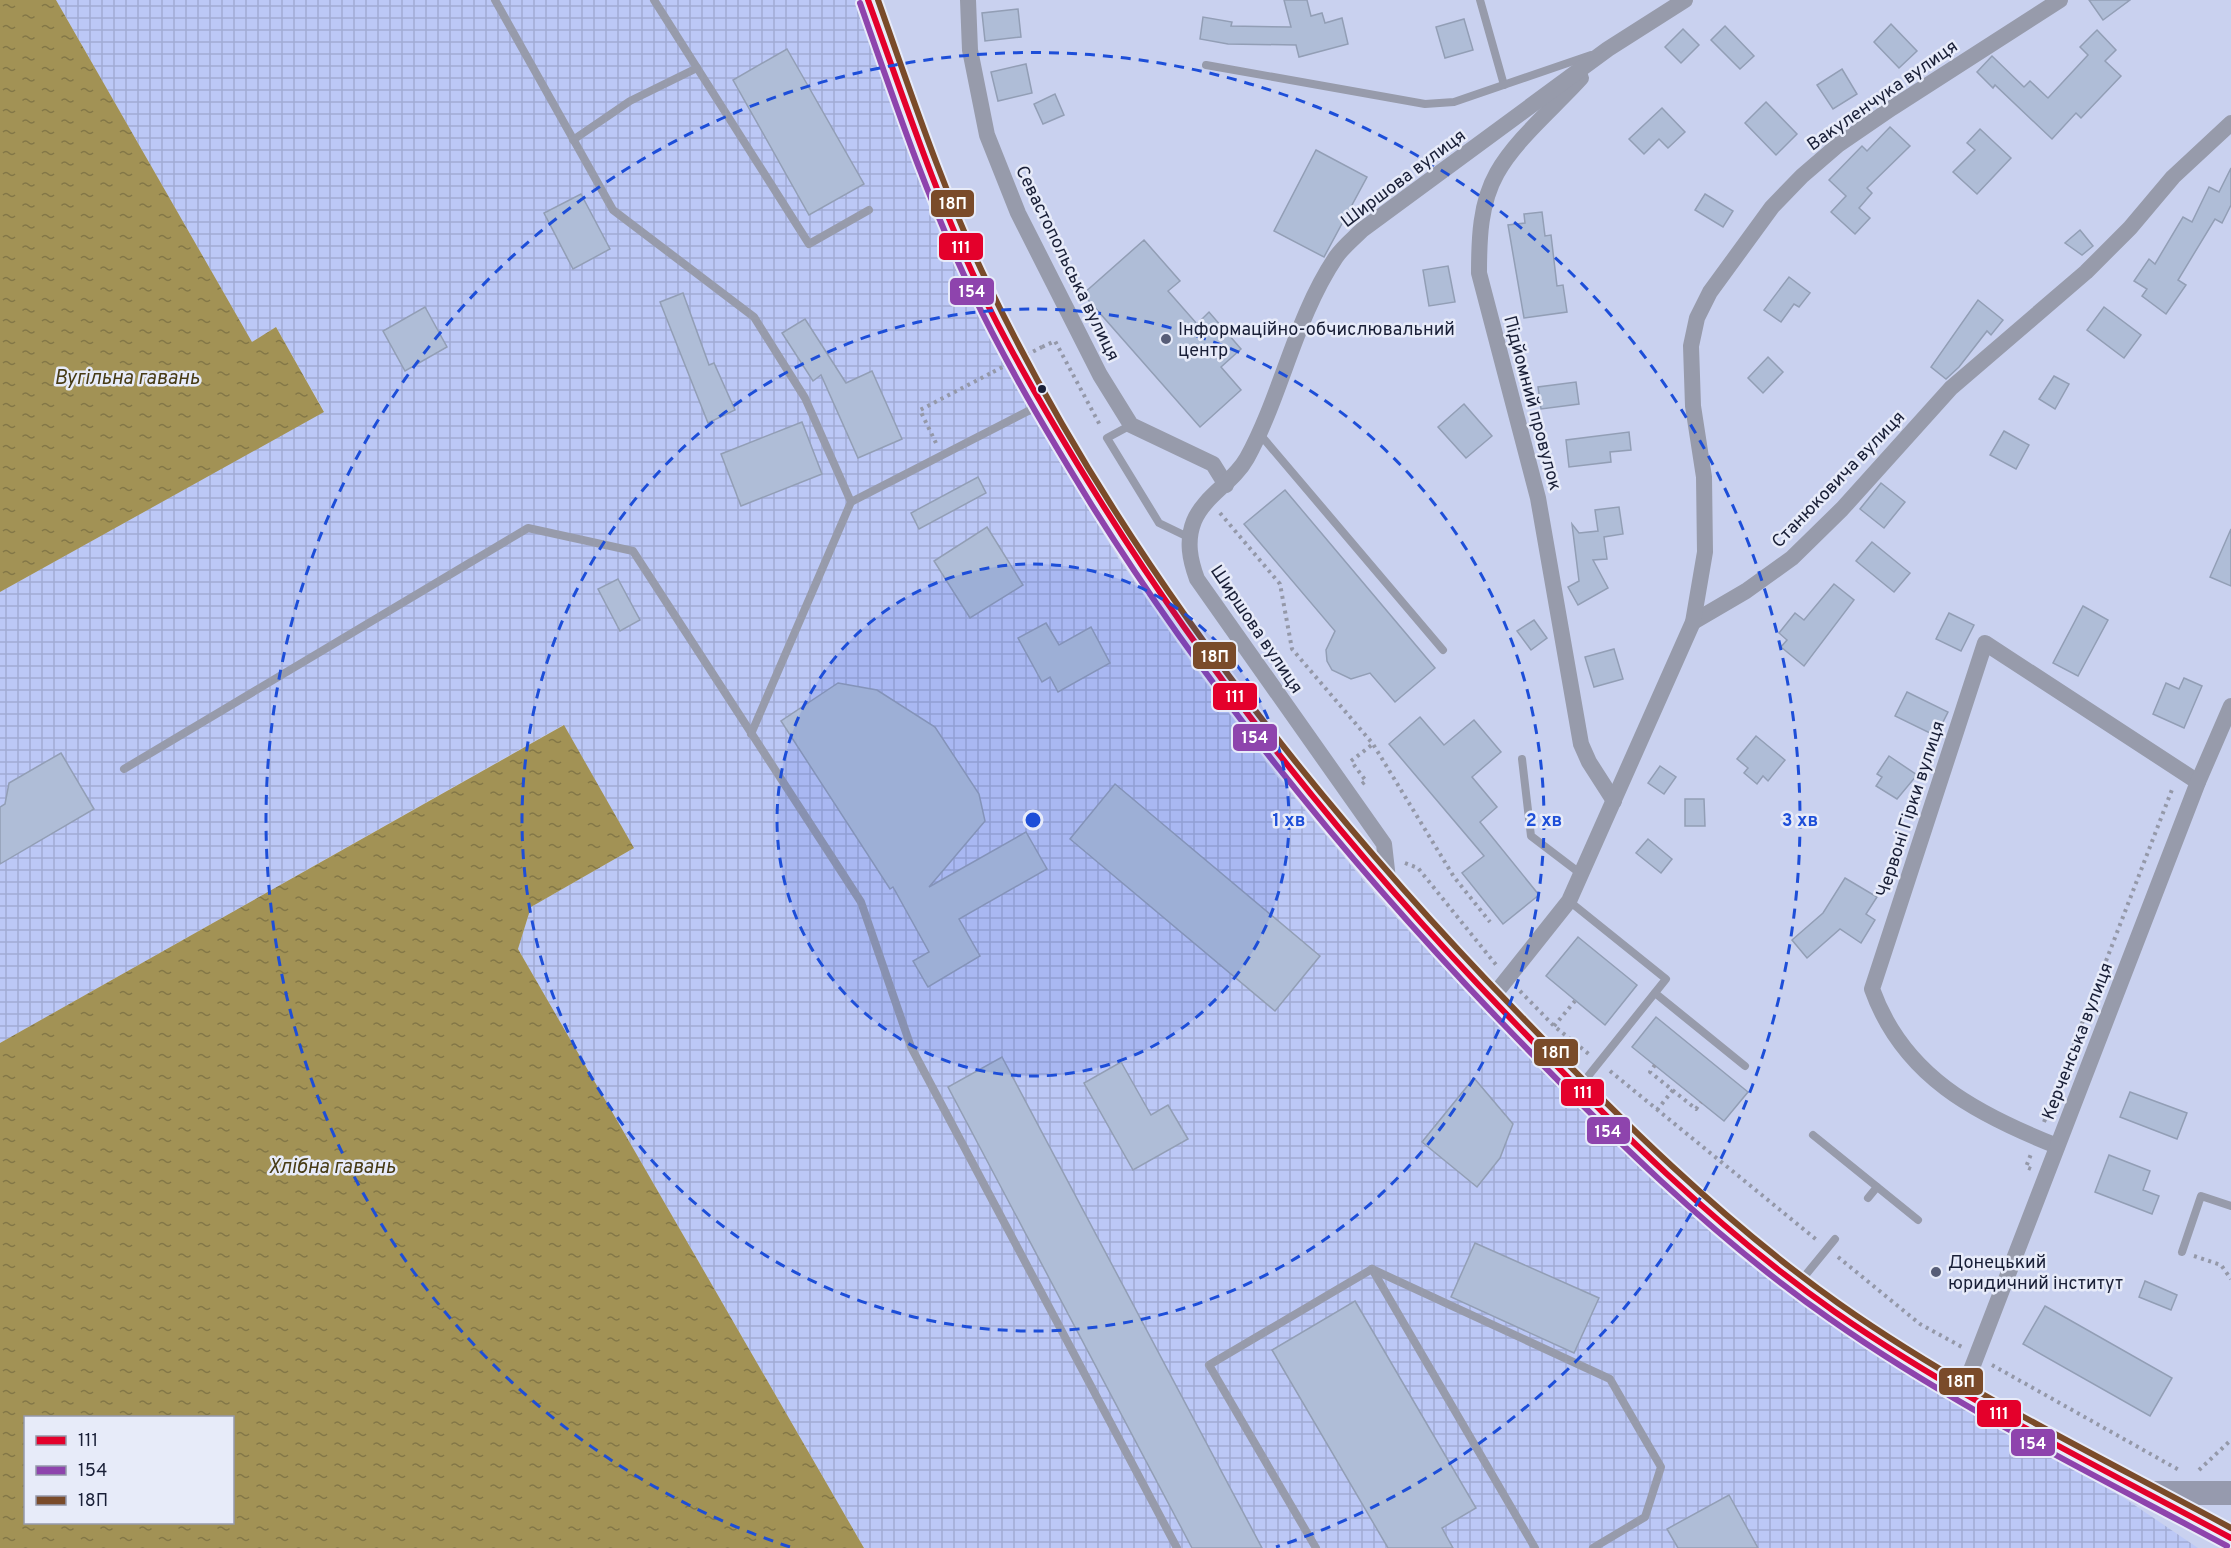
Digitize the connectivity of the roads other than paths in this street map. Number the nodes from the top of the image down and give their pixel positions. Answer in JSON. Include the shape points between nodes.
{"nodes":[{"id":1,"x":495,"y":0,"type":"edge"},
{"id":2,"x":654,"y":0,"type":"edge"},
{"id":3,"x":868,"y":0,"type":"edge"},
{"id":4,"x":969,"y":0,"type":"edge"},
{"id":5,"x":1480,"y":0,"type":"edge"},
{"id":6,"x":1685,"y":0,"type":"edge"},
{"id":7,"x":2060,"y":0,"type":"edge"},
{"id":8,"x":1608,"y":49,"type":"junction"},
{"id":9,"x":1206,"y":65,"type":"dead end"},
{"id":10,"x":697,"y":68,"type":"junction"},
{"id":11,"x":1504,"y":85,"type":"junction"},
{"id":12,"x":2231,"y":123,"type":"edge"},
{"id":13,"x":573,"y":140,"type":"junction"},
{"id":14,"x":869,"y":210,"type":"dead end"},
{"id":15,"x":1041,"y":405,"type":"junction"},
{"id":16,"x":1131,"y":424,"type":"junction"},
{"id":17,"x":1258,"y":432,"type":"junction"},
{"id":18,"x":1226,"y":485,"type":"junction"},
{"id":19,"x":851,"y":502,"type":"junction"},
{"id":20,"x":1190,"y":538,"type":"junction"},
{"id":21,"x":1693,"y":622,"type":"junction"},
{"id":22,"x":1443,"y":650,"type":"dead end"},
{"id":23,"x":2231,"y":706,"type":"edge"},
{"id":24,"x":751,"y":734,"type":"junction"},
{"id":25,"x":1522,"y":759,"type":"dead end"},
{"id":26,"x":124,"y":769,"type":"dead end"},
{"id":27,"x":2198,"y":782,"type":"junction"},
{"id":28,"x":1614,"y":801,"type":"junction"},
{"id":29,"x":1581,"y":874,"type":"junction"},
{"id":30,"x":1389,"y":891,"type":"junction"},
{"id":31,"x":1569,"y":901,"type":"junction"},
{"id":32,"x":1655,"y":993,"type":"junction"},
{"id":33,"x":1491,"y":999,"type":"junction"},
{"id":34,"x":1745,"y":1066,"type":"dead end"},
{"id":35,"x":1578,"y":1087,"type":"junction"},
{"id":36,"x":1813,"y":1135,"type":"dead end"},
{"id":37,"x":2057,"y":1146,"type":"junction"},
{"id":38,"x":1877,"y":1187,"type":"junction"},
{"id":39,"x":1868,"y":1198,"type":"dead end"},
{"id":40,"x":2231,"y":1206,"type":"edge"},
{"id":41,"x":1918,"y":1220,"type":"dead end"},
{"id":42,"x":1835,"y":1239,"type":"dead end"},
{"id":43,"x":2182,"y":1252,"type":"road end"},
{"id":44,"x":1372,"y":1269,"type":"junction"},
{"id":45,"x":1798,"y":1284,"type":"junction"},
{"id":46,"x":1963,"y":1391,"type":"junction"},
{"id":47,"x":2147,"y":1492,"type":"junction"},
{"id":48,"x":2231,"y":1493,"type":"edge"},
{"id":49,"x":2231,"y":1538,"type":"edge"},
{"id":50,"x":1176,"y":1548,"type":"edge"},
{"id":51,"x":1316,"y":1548,"type":"edge"},
{"id":52,"x":1535,"y":1548,"type":"edge"},
{"id":53,"x":1593,"y":1548,"type":"edge"}],
"edges":[{"from":1,"to":13,"type":"lane"},
{"from":2,"to":10,"type":"lane"},
{"from":3,"to":15,"type":"street","via":[[912,124],[967,259]]},
{"from":4,"to":16,"type":"street","name":"Севастопольська вулиця","via":[[970,50],[987,135],[1018,213],[1100,375]]},
{"from":5,"to":11,"type":"lane"},
{"from":6,"to":8,"type":"street","name":"Ширшова вулиця"},
{"from":7,"to":21,"type":"street","name":"Вакуленчука вулиця","via":[[1838,145],[1772,207],[1710,292],[1697,318],[1691,346],[1693,406],[1704,477],[1705,552]]},
{"from":8,"to":11,"type":"lane"},
{"from":8,"to":17,"type":"street","name":"Ширшова вулиця","via":[[1362,230],[1338,255],[1320,284]]},
{"from":8,"to":28,"type":"street","name":"Підйомний провулок","via":[[1497,173],[1485,203],[1479,273],[1538,498],[1581,744]]},
{"from":9,"to":11,"type":"lane","via":[[1425,104],[1454,102]]},
{"from":10,"to":13,"type":"lane","via":[[630,101]]},
{"from":10,"to":14,"type":"lane","via":[[809,244]]},
{"from":12,"to":21,"type":"street","name":"Станюковича вулиця","via":[[2173,177],[2086,272],[1951,388],[1842,509],[1792,558]]},
{"from":13,"to":19,"type":"lane","via":[[613,210],[754,317],[805,398]]},
{"from":15,"to":19,"type":"lane"},
{"from":15,"to":30,"type":"street","via":[[1129,551],[1205,659],[1285,766]]},
{"from":16,"to":18,"type":"street","via":[[1213,464]]},
{"from":16,"to":20,"type":"lane","via":[[1107,438],[1159,523]]},
{"from":17,"to":18,"type":"street","name":"Ширшова вулиця","via":[[1247,458]]},
{"from":17,"to":22,"type":"lane"},
{"from":18,"to":20,"type":"street","name":"Ширшова вулиця","via":[[1208,499],[1193,523]]},
{"from":19,"to":24,"type":"lane"},
{"from":20,"to":30,"type":"street","name":"Ширшова вулиця","via":[[1190,559],[1197,579],[1384,844]]},
{"from":21,"to":28,"type":"street"},
{"from":23,"to":27,"type":"street","name":"Керченська вулиця"},
{"from":24,"to":26,"type":"lane","via":[[633,551],[528,528]]},
{"from":24,"to":50,"type":"lane","via":[[861,902],[911,1047]]},
{"from":25,"to":29,"type":"lane","via":[[1531,836]]},
{"from":27,"to":37,"type":"street","name":"Керченська вулиця"},
{"from":27,"to":37,"type":"street","name":"Червоні Гірки вулиця","via":[[1985,643],[1872,989],[1882,1017],[1927,1075],[1955,1097]]},
{"from":28,"to":29,"type":"street"},
{"from":29,"to":31,"type":"street"},
{"from":30,"to":33,"type":"street"},
{"from":31,"to":32,"type":"lane","via":[[1666,979]]},
{"from":31,"to":33,"type":"street"},
{"from":32,"to":34,"type":"lane"},
{"from":32,"to":35,"type":"lane"},
{"from":33,"to":35,"type":"street"},
{"from":35,"to":45,"type":"street","via":[[1660,1170]]},
{"from":36,"to":38,"type":"lane"},
{"from":37,"to":46,"type":"street","name":"Керченська вулиця"},
{"from":38,"to":39,"type":"lane"},
{"from":38,"to":41,"type":"lane"},
{"from":40,"to":43,"type":"lane","via":[[2201,1196]]},
{"from":42,"to":45,"type":"lane"},
{"from":44,"to":51,"type":"lane","via":[[1209,1365]]},
{"from":44,"to":52,"type":"lane"},
{"from":44,"to":53,"type":"lane","via":[[1610,1379],[1661,1467],[1646,1517]]},
{"from":45,"to":46,"type":"street","via":[[1838,1314]]},
{"from":46,"to":47,"type":"street"},
{"from":47,"to":48,"type":"street"},
{"from":47,"to":49,"type":"street"}]}
